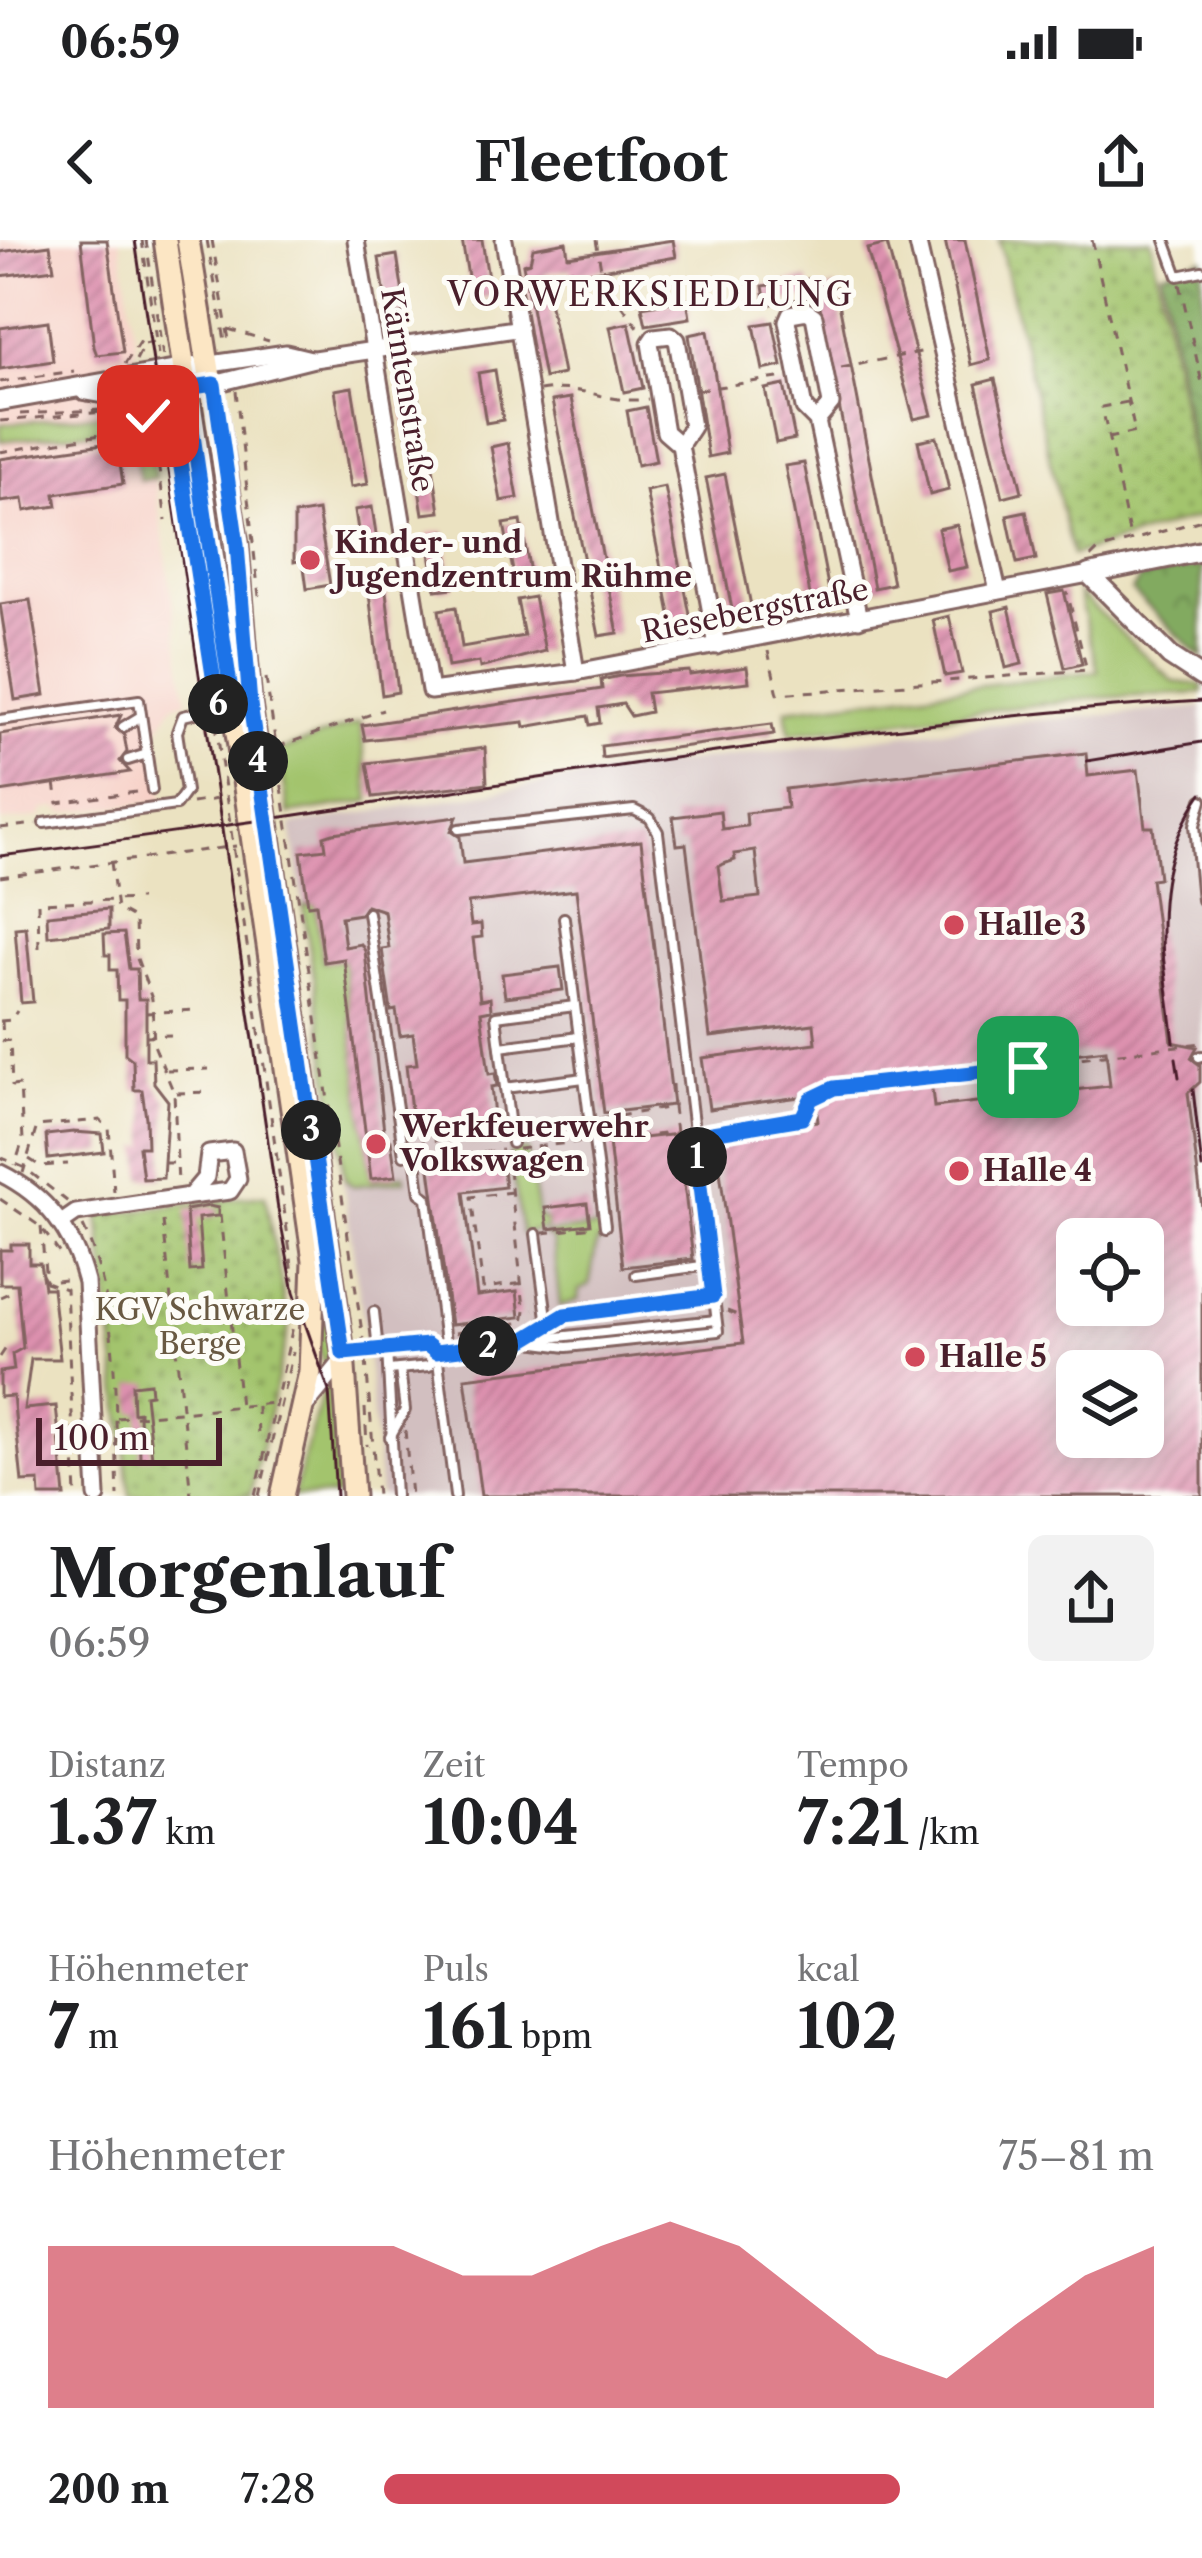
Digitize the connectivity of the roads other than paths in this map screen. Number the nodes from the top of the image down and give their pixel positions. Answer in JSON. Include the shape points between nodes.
{"nodes":[{"id":1,"x":165,"y":240,"type":"edge"},
{"id":2,"x":188,"y":240,"type":"edge"},
{"id":3,"x":356,"y":240,"type":"edge"},
{"id":4,"x":916,"y":240,"type":"edge"},
{"id":5,"x":1165,"y":240,"type":"edge"},
{"id":6,"x":507,"y":241,"type":"edge"},
{"id":7,"x":1202,"y":271,"type":"edge"},
{"id":8,"x":515,"y":329,"type":"junction"},
{"id":9,"x":373,"y":352,"type":"junction"},
{"id":10,"x":225,"y":370,"type":"junction"},
{"id":11,"x":185,"y":378,"type":"junction"},
{"id":12,"x":0,"y":400,"type":"edge"},
{"id":13,"x":817,"y":421,"type":"junction"},
{"id":14,"x":680,"y":445,"type":"junction"},
{"id":15,"x":1202,"y":550,"type":"edge"},
{"id":16,"x":1133,"y":563,"type":"junction"},
{"id":17,"x":1093,"y":570,"type":"junction"},
{"id":18,"x":998,"y":591,"type":"junction"},
{"id":19,"x":1119,"y":603,"type":"junction"},
{"id":20,"x":859,"y":619,"type":"junction"},
{"id":21,"x":717,"y":646,"type":"junction"},
{"id":22,"x":576,"y":672,"type":"junction"},
{"id":23,"x":1202,"y":677,"type":"edge"},
{"id":24,"x":430,"y":691,"type":"joint"},
{"id":25,"x":221,"y":704,"type":"junction"},
{"id":26,"x":141,"y":716,"type":"junction"},
{"id":27,"x":0,"y":720,"type":"edge"},
{"id":28,"x":123,"y":727,"type":"dead end"},
{"id":29,"x":146,"y":754,"type":"junction"},
{"id":30,"x":128,"y":760,"type":"dead end"},
{"id":31,"x":152,"y":790,"type":"road end"},
{"id":32,"x":1202,"y":800,"type":"edge"},
{"id":33,"x":44,"y":823,"type":"road end"},
{"id":34,"x":459,"y":830,"type":"dead end"},
{"id":35,"x":1202,"y":900,"type":"edge"},
{"id":36,"x":368,"y":914,"type":"dead end"},
{"id":37,"x":564,"y":918,"type":"dead end"},
{"id":38,"x":575,"y":1006,"type":"junction"},
{"id":39,"x":579,"y":1037,"type":"junction"},
{"id":40,"x":500,"y":1047,"type":"junction"},
{"id":41,"x":584,"y":1078,"type":"junction"},
{"id":42,"x":505,"y":1088,"type":"junction"},
{"id":43,"x":508,"y":1145,"type":"road end"},
{"id":44,"x":10,"y":1178,"type":"edge"},
{"id":45,"x":184,"y":1197,"type":"road end"},
{"id":46,"x":63,"y":1222,"type":"junction"},
{"id":47,"x":605,"y":1226,"type":"road end"},
{"id":48,"x":536,"y":1234,"type":"road end"},
{"id":49,"x":705,"y":1266,"type":"junction"},
{"id":50,"x":636,"y":1275,"type":"dead end"},
{"id":51,"x":713,"y":1296,"type":"junction"},
{"id":52,"x":374,"y":1312,"type":"dead end"},
{"id":53,"x":548,"y":1325,"type":"junction"},
{"id":54,"x":717,"y":1326,"type":"junction"},
{"id":55,"x":522,"y":1341,"type":"junction"},
{"id":56,"x":382,"y":1349,"type":"junction"},
{"id":57,"x":441,"y":1352,"type":"junction"},
{"id":58,"x":350,"y":1355,"type":"junction"},
{"id":59,"x":400,"y":1369,"type":"junction"},
{"id":60,"x":389,"y":1370,"type":"junction"},
{"id":61,"x":302,"y":1411,"type":"junction"},
{"id":62,"x":390,"y":1438,"type":"junction"},
{"id":63,"x":94,"y":1496,"type":"edge"},
{"id":64,"x":282,"y":1496,"type":"edge"},
{"id":65,"x":353,"y":1496,"type":"edge"},
{"id":66,"x":395,"y":1496,"type":"edge"},
{"id":67,"x":455,"y":1496,"type":"edge"}],
"edges":[{"from":1,"to":11,"type":"main road"},
{"from":2,"to":10,"type":"main road"},
{"from":3,"to":9,"type":"street","name":"Kärntenstraße"},
{"from":4,"to":18,"type":"street"},
{"from":5,"to":7,"type":"lane","via":[[1178,276]]},
{"from":6,"to":8,"type":"street"},
{"from":8,"to":9,"type":"street"},
{"from":8,"to":22,"type":"street"},
{"from":9,"to":10,"type":"street"},
{"from":9,"to":24,"type":"street","name":"Kärntenstraße"},
{"from":10,"to":11,"type":"street"},
{"from":10,"to":58,"type":"main road","via":[[250,704]]},
{"from":11,"to":12,"type":"street","via":[[78,380]]},
{"from":11,"to":25,"type":"main road"},
{"from":13,"to":13,"type":"street","via":[[831,404],[807,311],[787,321],[804,408]]},
{"from":13,"to":20,"type":"street"},
{"from":14,"to":14,"type":"street","via":[[692,427],[675,337],[651,340],[668,437]]},
{"from":14,"to":21,"type":"street"},
{"from":15,"to":16,"type":"street"},
{"from":16,"to":17,"type":"street"},
{"from":16,"to":19,"type":"street"},
{"from":17,"to":18,"type":"street","name":"Riesebergstraße"},
{"from":17,"to":19,"type":"street"},
{"from":18,"to":20,"type":"street","name":"Riesebergstraße"},
{"from":19,"to":23,"type":"street"},
{"from":20,"to":21,"type":"street","name":"Riesebergstraße"},
{"from":21,"to":22,"type":"street","name":"Riesebergstraße"},
{"from":22,"to":24,"type":"street","name":"Riesebergstraße"},
{"from":25,"to":33,"type":"lane","via":[[183,716],[177,732],[186,791],[176,806]]},
{"from":25,"to":61,"type":"main road","via":[[314,1260]]},
{"from":26,"to":27,"type":"lane","via":[[139,700]]},
{"from":26,"to":28,"type":"lane"},
{"from":26,"to":29,"type":"lane"},
{"from":29,"to":30,"type":"lane"},
{"from":29,"to":31,"type":"lane"},
{"from":32,"to":35,"type":"lane","via":[[1195,825]]},
{"from":34,"to":49,"type":"lane","via":[[634,810],[658,832]]},
{"from":36,"to":57,"type":"lane","via":[[410,1154],[427,1198]]},
{"from":37,"to":38,"type":"lane"},
{"from":38,"to":39,"type":"lane"},
{"from":38,"to":40,"type":"lane","via":[[496,1016]]},
{"from":39,"to":40,"type":"lane"},
{"from":39,"to":41,"type":"lane"},
{"from":40,"to":42,"type":"lane"},
{"from":41,"to":42,"type":"lane"},
{"from":41,"to":47,"type":"lane"},
{"from":42,"to":43,"type":"lane"},
{"from":44,"to":46,"type":"street"},
{"from":45,"to":46,"type":"street","via":[[76,1213]]},
{"from":46,"to":63,"type":"street","via":[[86,1282]]},
{"from":48,"to":53,"type":"lane"},
{"from":49,"to":50,"type":"lane"},
{"from":49,"to":51,"type":"lane"},
{"from":51,"to":53,"type":"lane","via":[[565,1315]]},
{"from":51,"to":54,"type":"lane"},
{"from":52,"to":56,"type":"lane"},
{"from":53,"to":55,"type":"lane"},
{"from":54,"to":55,"type":"lane"},
{"from":54,"to":55,"type":"lane","via":[[567,1347]]},
{"from":55,"to":57,"type":"lane"},
{"from":56,"to":57,"type":"lane","via":[[427,1345]]},
{"from":56,"to":58,"type":"lane"},
{"from":56,"to":60,"type":"lane"},
{"from":57,"to":59,"type":"lane","via":[[429,1366]]},
{"from":57,"to":67,"type":"lane"},
{"from":58,"to":61,"type":"street"},
{"from":58,"to":65,"type":"main road"},
{"from":59,"to":60,"type":"lane"},
{"from":59,"to":62,"type":"lane","via":[[405,1410]]},
{"from":60,"to":62,"type":"lane"},
{"from":61,"to":64,"type":"main road"},
{"from":62,"to":66,"type":"lane"}]}
